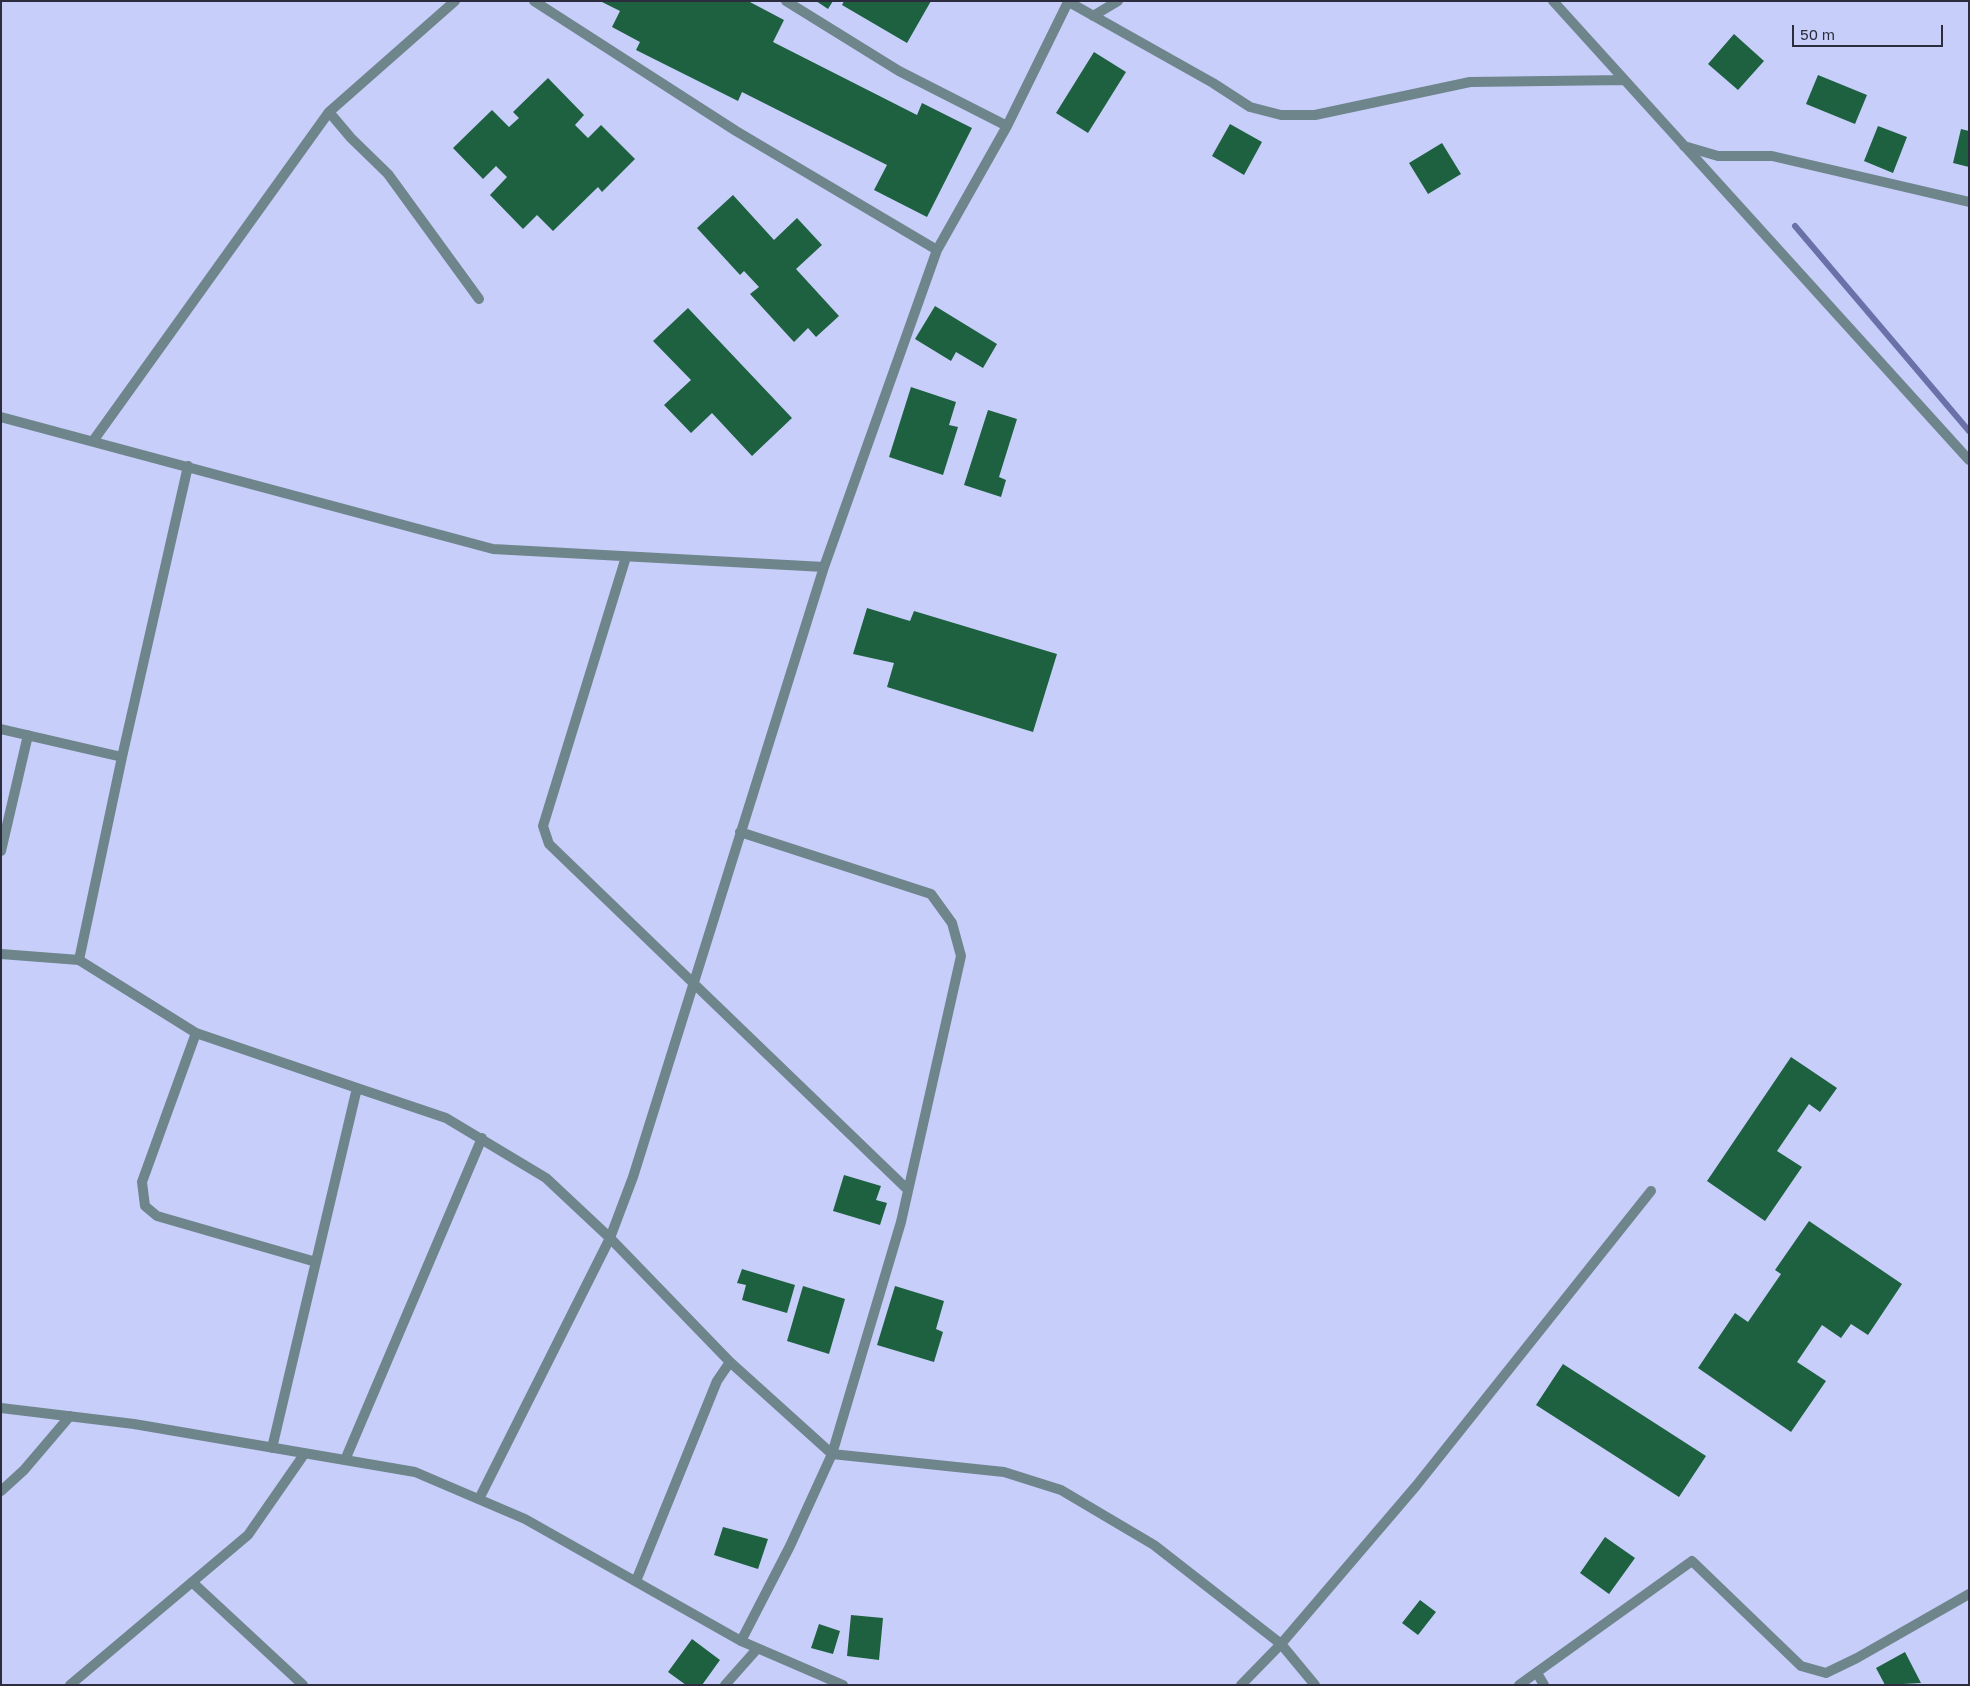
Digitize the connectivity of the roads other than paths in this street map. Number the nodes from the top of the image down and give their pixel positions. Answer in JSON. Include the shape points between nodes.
{"nodes":[{"id":1,"x":454,"y":1,"type":"edge"},
{"id":2,"x":534,"y":1,"type":"edge"},
{"id":3,"x":786,"y":1,"type":"edge"},
{"id":4,"x":1118,"y":1,"type":"edge"},
{"id":5,"x":1553,"y":1,"type":"edge"},
{"id":6,"x":1067,"y":2,"type":"edge"},
{"id":7,"x":1092,"y":16,"type":"junction"},
{"id":8,"x":1624,"y":80,"type":"junction"},
{"id":9,"x":329,"y":112,"type":"junction"},
{"id":10,"x":1007,"y":126,"type":"junction"},
{"id":11,"x":1684,"y":145,"type":"junction"},
{"id":12,"x":1969,"y":202,"type":"edge"},
{"id":13,"x":937,"y":250,"type":"junction"},
{"id":14,"x":479,"y":299,"type":"dead end"},
{"id":15,"x":1,"y":417,"type":"edge"},
{"id":16,"x":93,"y":441,"type":"junction"},
{"id":17,"x":1969,"y":460,"type":"edge"},
{"id":18,"x":188,"y":466,"type":"junction"},
{"id":19,"x":626,"y":557,"type":"junction"},
{"id":20,"x":824,"y":567,"type":"junction"},
{"id":21,"x":1,"y":729,"type":"edge"},
{"id":22,"x":28,"y":735,"type":"junction"},
{"id":23,"x":122,"y":757,"type":"junction"},
{"id":24,"x":740,"y":832,"type":"junction"},
{"id":25,"x":1,"y":851,"type":"edge"},
{"id":26,"x":1,"y":954,"type":"edge"},
{"id":27,"x":79,"y":960,"type":"junction"},
{"id":28,"x":694,"y":984,"type":"junction"},
{"id":29,"x":196,"y":1033,"type":"junction"},
{"id":30,"x":358,"y":1088,"type":"junction"},
{"id":31,"x":482,"y":1138,"type":"junction"},
{"id":32,"x":908,"y":1190,"type":"junction"},
{"id":33,"x":1651,"y":1191,"type":"dead end"},
{"id":34,"x":610,"y":1238,"type":"junction"},
{"id":35,"x":316,"y":1262,"type":"junction"},
{"id":36,"x":730,"y":1362,"type":"junction"},
{"id":37,"x":1,"y":1408,"type":"edge"},
{"id":38,"x":70,"y":1416,"type":"junction"},
{"id":39,"x":272,"y":1448,"type":"junction"},
{"id":40,"x":304,"y":1453,"type":"junction"},
{"id":41,"x":832,"y":1454,"type":"junction"},
{"id":42,"x":346,"y":1460,"type":"junction"},
{"id":43,"x":1,"y":1491,"type":"edge"},
{"id":44,"x":479,"y":1499,"type":"junction"},
{"id":45,"x":636,"y":1581,"type":"junction"},
{"id":46,"x":192,"y":1582,"type":"junction"},
{"id":47,"x":1969,"y":1594,"type":"edge"},
{"id":48,"x":741,"y":1641,"type":"junction"},
{"id":49,"x":1281,"y":1644,"type":"junction"},
{"id":50,"x":757,"y":1649,"type":"junction"},
{"id":51,"x":1537,"y":1673,"type":"junction"},
{"id":52,"x":70,"y":1685,"type":"edge"},
{"id":53,"x":303,"y":1685,"type":"edge"},
{"id":54,"x":725,"y":1685,"type":"edge"},
{"id":55,"x":843,"y":1685,"type":"edge"},
{"id":56,"x":1241,"y":1685,"type":"edge"},
{"id":57,"x":1315,"y":1685,"type":"edge"},
{"id":58,"x":1519,"y":1685,"type":"edge"},
{"id":59,"x":1544,"y":1685,"type":"edge"}],
"edges":[{"from":1,"to":9,"type":"street"},
{"from":2,"to":13,"type":"street","via":[[736,131]]},
{"from":3,"to":10,"type":"street","via":[[899,71]]},
{"from":4,"to":7,"type":"street"},
{"from":5,"to":8,"type":"street"},
{"from":6,"to":7,"type":"street"},
{"from":6,"to":10,"type":"street"},
{"from":7,"to":8,"type":"street","via":[[1250,107],[1281,115],[1315,115],[1470,82]]},
{"from":8,"to":11,"type":"street"},
{"from":9,"to":14,"type":"street","via":[[388,174]]},
{"from":9,"to":16,"type":"street"},
{"from":10,"to":13,"type":"street"},
{"from":11,"to":12,"type":"street","via":[[1718,156],[1772,156]]},
{"from":11,"to":17,"type":"street"},
{"from":13,"to":20,"type":"street"},
{"from":15,"to":16,"type":"street"},
{"from":16,"to":18,"type":"street"},
{"from":18,"to":19,"type":"street","via":[[493,549]]},
{"from":18,"to":23,"type":"street"},
{"from":19,"to":20,"type":"street"},
{"from":19,"to":28,"type":"street","via":[[543,826],[549,844]]},
{"from":20,"to":24,"type":"street"},
{"from":21,"to":22,"type":"street"},
{"from":22,"to":23,"type":"street"},
{"from":22,"to":25,"type":"street"},
{"from":23,"to":27,"type":"street"},
{"from":24,"to":28,"type":"street"},
{"from":24,"to":32,"type":"street","via":[[931,894],[952,923],[961,956]]},
{"from":26,"to":27,"type":"street"},
{"from":27,"to":29,"type":"street"},
{"from":28,"to":32,"type":"street"},
{"from":28,"to":34,"type":"street","via":[[633,1177]]},
{"from":29,"to":30,"type":"street"},
{"from":29,"to":35,"type":"street","via":[[142,1182],[145,1206],[157,1216]]},
{"from":30,"to":31,"type":"street","via":[[446,1118]]},
{"from":30,"to":35,"type":"street"},
{"from":31,"to":34,"type":"street","via":[[546,1178]]},
{"from":31,"to":42,"type":"street"},
{"from":32,"to":41,"type":"street"},
{"from":33,"to":49,"type":"street","via":[[1416,1486]]},
{"from":34,"to":36,"type":"street"},
{"from":34,"to":44,"type":"street"},
{"from":35,"to":39,"type":"street"},
{"from":36,"to":41,"type":"street"},
{"from":36,"to":45,"type":"street","via":[[717,1381]]},
{"from":37,"to":38,"type":"street"},
{"from":38,"to":39,"type":"street"},
{"from":38,"to":43,"type":"street","via":[[24,1470]]},
{"from":39,"to":40,"type":"street"},
{"from":40,"to":42,"type":"street"},
{"from":40,"to":46,"type":"street","via":[[248,1535]]},
{"from":41,"to":48,"type":"street"},
{"from":41,"to":49,"type":"street","via":[[1004,1472],[1061,1490],[1154,1545]]},
{"from":42,"to":44,"type":"street","via":[[415,1472]]},
{"from":44,"to":45,"type":"street","via":[[525,1519]]},
{"from":45,"to":48,"type":"street"},
{"from":46,"to":52,"type":"street"},
{"from":46,"to":53,"type":"street"},
{"from":47,"to":51,"type":"street","via":[[1826,1673],[1801,1666],[1692,1561]]},
{"from":48,"to":50,"type":"street"},
{"from":49,"to":56,"type":"street"},
{"from":49,"to":57,"type":"street"},
{"from":50,"to":54,"type":"street"},
{"from":50,"to":55,"type":"street"},
{"from":51,"to":58,"type":"street"},
{"from":51,"to":59,"type":"street"}]}
